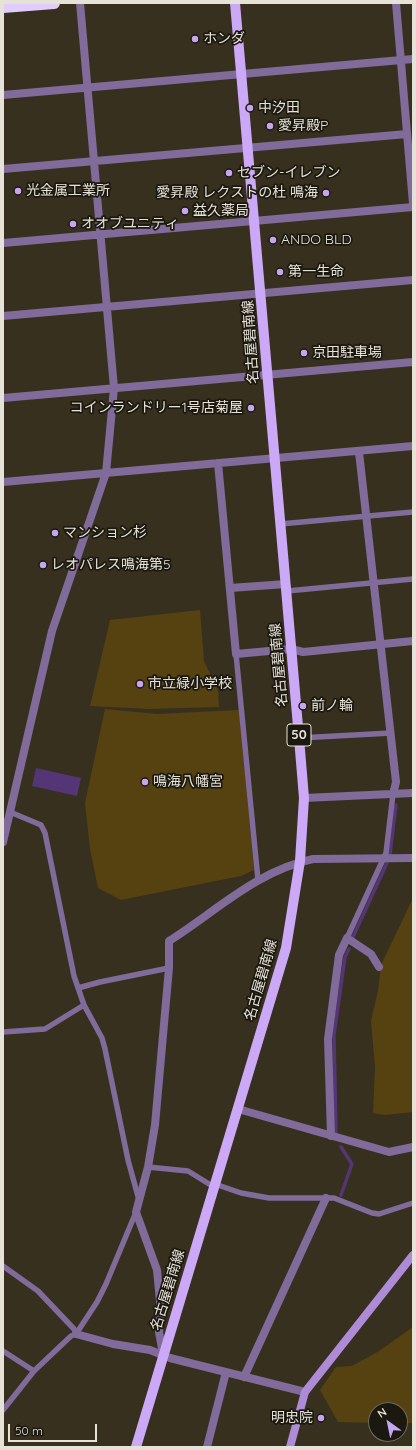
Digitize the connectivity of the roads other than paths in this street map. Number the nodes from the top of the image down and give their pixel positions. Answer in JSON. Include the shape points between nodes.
{"nodes":[{"id":1,"x":54,"y":3,"type":"edge"},
{"id":2,"x":80,"y":3,"type":"edge"},
{"id":3,"x":235,"y":3,"type":"edge"},
{"id":4,"x":396,"y":3,"type":"edge"},
{"id":5,"x":3,"y":7,"type":"edge"},
{"id":6,"x":413,"y":59,"type":"edge"},
{"id":7,"x":402,"y":60,"type":"junction"},
{"id":8,"x":241,"y":74,"type":"junction"},
{"id":9,"x":87,"y":88,"type":"junction"},
{"id":10,"x":3,"y":95,"type":"edge"},
{"id":11,"x":409,"y":139,"type":"edge"},
{"id":12,"x":248,"y":148,"type":"junction"},
{"id":13,"x":94,"y":161,"type":"junction"},
{"id":14,"x":3,"y":169,"type":"edge"},
{"id":15,"x":413,"y":205,"type":"edge"},
{"id":16,"x":254,"y":220,"type":"junction"},
{"id":17,"x":100,"y":235,"type":"junction"},
{"id":18,"x":3,"y":243,"type":"edge"},
{"id":19,"x":413,"y":280,"type":"edge"},
{"id":20,"x":262,"y":295,"type":"junction"},
{"id":21,"x":106,"y":307,"type":"junction"},
{"id":22,"x":3,"y":316,"type":"edge"},
{"id":23,"x":413,"y":362,"type":"edge"},
{"id":24,"x":267,"y":375,"type":"junction"},
{"id":25,"x":114,"y":388,"type":"junction"},
{"id":26,"x":3,"y":398,"type":"edge"},
{"id":27,"x":413,"y":446,"type":"edge"},
{"id":28,"x":358,"y":452,"type":"junction"},
{"id":29,"x":275,"y":458,"type":"junction"},
{"id":30,"x":218,"y":463,"type":"junction"},
{"id":31,"x":106,"y":473,"type":"junction"},
{"id":32,"x":4,"y":484,"type":"edge"},
{"id":33,"x":413,"y":512,"type":"edge"},
{"id":34,"x":366,"y":517,"type":"junction"},
{"id":35,"x":280,"y":524,"type":"junction"},
{"id":36,"x":413,"y":579,"type":"edge"},
{"id":37,"x":373,"y":583,"type":"junction"},
{"id":38,"x":287,"y":587,"type":"junction"},
{"id":39,"x":230,"y":588,"type":"junction"},
{"id":40,"x":413,"y":641,"type":"edge"},
{"id":41,"x":380,"y":645,"type":"junction"},
{"id":42,"x":291,"y":649,"type":"junction"},
{"id":43,"x":236,"y":654,"type":"junction"},
{"id":44,"x":391,"y":733,"type":"junction"},
{"id":45,"x":299,"y":738,"type":"junction"},
{"id":46,"x":413,"y":793,"type":"edge"},
{"id":47,"x":393,"y":794,"type":"junction"},
{"id":48,"x":304,"y":798,"type":"junction"},
{"id":49,"x":6,"y":811,"type":"edge"},
{"id":50,"x":3,"y":842,"type":"edge"},
{"id":51,"x":384,"y":858,"type":"junction"},
{"id":52,"x":413,"y":858,"type":"edge"},
{"id":53,"x":300,"y":861,"type":"junction"},
{"id":54,"x":258,"y":880,"type":"junction"},
{"id":55,"x":347,"y":938,"type":"junction"},
{"id":56,"x":379,"y":967,"type":"dead end"},
{"id":57,"x":169,"y":968,"type":"junction"},
{"id":58,"x":78,"y":988,"type":"junction"},
{"id":59,"x":84,"y":1005,"type":"junction"},
{"id":60,"x":3,"y":1032,"type":"edge"},
{"id":61,"x":238,"y":1109,"type":"junction"},
{"id":62,"x":331,"y":1136,"type":"junction"},
{"id":63,"x":413,"y":1147,"type":"edge"},
{"id":64,"x":148,"y":1167,"type":"junction"},
{"id":65,"x":214,"y":1185,"type":"junction"},
{"id":66,"x":326,"y":1198,"type":"junction"},
{"id":67,"x":139,"y":1200,"type":"junction"},
{"id":68,"x":413,"y":1203,"type":"edge"},
{"id":69,"x":136,"y":1212,"type":"junction"},
{"id":70,"x":413,"y":1255,"type":"edge"},
{"id":71,"x":3,"y":1266,"type":"edge"},
{"id":72,"x":76,"y":1334,"type":"junction"},
{"id":73,"x":3,"y":1351,"type":"edge"},
{"id":74,"x":163,"y":1354,"type":"junction"},
{"id":75,"x":34,"y":1371,"type":"junction"},
{"id":76,"x":226,"y":1372,"type":"junction"},
{"id":77,"x":244,"y":1377,"type":"junction"},
{"id":78,"x":305,"y":1392,"type":"junction"},
{"id":79,"x":3,"y":1410,"type":"edge"},
{"id":80,"x":136,"y":1447,"type":"edge"},
{"id":81,"x":207,"y":1447,"type":"edge"},
{"id":82,"x":290,"y":1447,"type":"edge"}],
"edges":[{"from":1,"to":5,"type":"highway"},
{"from":2,"to":9,"type":"street"},
{"from":3,"to":8,"type":"main road","name":"名古屋碧南線","number":"50"},
{"from":4,"to":7,"type":"street"},
{"from":6,"to":7,"type":"street"},
{"from":7,"to":8,"type":"street"},
{"from":7,"to":11,"type":"street"},
{"from":8,"to":9,"type":"street"},
{"from":8,"to":12,"type":"main road","name":"名古屋碧南線","number":"50"},
{"from":9,"to":10,"type":"street"},
{"from":9,"to":13,"type":"street"},
{"from":11,"to":12,"type":"street"},
{"from":11,"to":15,"type":"street"},
{"from":12,"to":13,"type":"street"},
{"from":12,"to":16,"type":"main road","name":"名古屋碧南線","number":"50"},
{"from":13,"to":14,"type":"street"},
{"from":13,"to":17,"type":"street"},
{"from":15,"to":16,"type":"street"},
{"from":16,"to":17,"type":"street"},
{"from":16,"to":20,"type":"main road","name":"名古屋碧南線","number":"50"},
{"from":17,"to":18,"type":"street"},
{"from":17,"to":21,"type":"street"},
{"from":19,"to":20,"type":"street"},
{"from":20,"to":21,"type":"street"},
{"from":20,"to":24,"type":"main road","name":"名古屋碧南線","number":"50"},
{"from":21,"to":22,"type":"street"},
{"from":21,"to":25,"type":"street"},
{"from":23,"to":24,"type":"street"},
{"from":24,"to":25,"type":"street"},
{"from":24,"to":29,"type":"main road","name":"名古屋碧南線","number":"50"},
{"from":25,"to":26,"type":"street"},
{"from":25,"to":31,"type":"street"},
{"from":27,"to":28,"type":"street"},
{"from":28,"to":29,"type":"street"},
{"from":28,"to":34,"type":"street"},
{"from":29,"to":30,"type":"street"},
{"from":29,"to":35,"type":"main road","name":"名古屋碧南線","number":"50"},
{"from":30,"to":31,"type":"street"},
{"from":30,"to":39,"type":"street"},
{"from":31,"to":32,"type":"street"},
{"from":31,"to":49,"type":"street","via":[[52,631]]},
{"from":33,"to":34,"type":"lane"},
{"from":34,"to":35,"type":"lane"},
{"from":34,"to":37,"type":"street"},
{"from":35,"to":38,"type":"main road","name":"名古屋碧南線","number":"50"},
{"from":36,"to":37,"type":"lane"},
{"from":37,"to":38,"type":"lane"},
{"from":37,"to":41,"type":"street"},
{"from":38,"to":39,"type":"street"},
{"from":38,"to":42,"type":"main road","name":"名古屋碧南線","number":"50"},
{"from":39,"to":43,"type":"street"},
{"from":40,"to":41,"type":"street"},
{"from":41,"to":42,"type":"street","via":[[303,652]]},
{"from":41,"to":44,"type":"street"},
{"from":42,"to":43,"type":"street"},
{"from":42,"to":45,"type":"main road","name":"名古屋碧南線","number":"50"},
{"from":43,"to":54,"type":"lane"},
{"from":44,"to":45,"type":"lane"},
{"from":44,"to":47,"type":"street","via":[[396,782]]},
{"from":45,"to":48,"type":"main road","name":"名古屋碧南線","number":"50"},
{"from":46,"to":47,"type":"street"},
{"from":47,"to":48,"type":"street"},
{"from":47,"to":51,"type":"lane"},
{"from":48,"to":53,"type":"main road","name":"名古屋碧南線","number":"50"},
{"from":49,"to":50,"type":"street"},
{"from":49,"to":58,"type":"lane","via":[[41,825],[45,833]]},
{"from":51,"to":52,"type":"street"},
{"from":51,"to":53,"type":"street"},
{"from":51,"to":55,"type":"lane"},
{"from":53,"to":54,"type":"street"},
{"from":53,"to":61,"type":"main road","name":"名古屋碧南線","number":"50","via":[[286,948]]},
{"from":54,"to":57,"type":"street","via":[[169,941]]},
{"from":55,"to":56,"type":"street","via":[[371,954]]},
{"from":55,"to":62,"type":"street","via":[[339,955],[328,1039]]},
{"from":57,"to":58,"type":"lane"},
{"from":57,"to":64,"type":"street","via":[[157,1106]]},
{"from":58,"to":59,"type":"lane"},
{"from":59,"to":60,"type":"lane","via":[[45,1029]]},
{"from":59,"to":67,"type":"lane","via":[[106,1049],[128,1160]]},
{"from":61,"to":62,"type":"street"},
{"from":61,"to":65,"type":"main road","name":"名古屋碧南線","number":"50"},
{"from":62,"to":63,"type":"street","via":[[388,1152]]},
{"from":64,"to":65,"type":"lane","via":[[188,1171]]},
{"from":64,"to":67,"type":"street"},
{"from":65,"to":66,"type":"lane","via":[[269,1198]]},
{"from":65,"to":74,"type":"main road","name":"名古屋碧南線","number":"50"},
{"from":66,"to":68,"type":"lane","via":[[342,1200],[372,1214]]},
{"from":66,"to":77,"type":"street"},
{"from":67,"to":69,"type":"street"},
{"from":69,"to":72,"type":"lane","via":[[106,1284]]},
{"from":69,"to":74,"type":"street","via":[[157,1270],[161,1311],[158,1332]]},
{"from":70,"to":78,"type":"street"},
{"from":71,"to":72,"type":"lane","via":[[38,1290]]},
{"from":72,"to":74,"type":"street"},
{"from":72,"to":75,"type":"lane"},
{"from":73,"to":75,"type":"lane"},
{"from":74,"to":76,"type":"street"},
{"from":74,"to":80,"type":"main road","name":"名古屋碧南線","number":"50"},
{"from":75,"to":79,"type":"lane"},
{"from":76,"to":77,"type":"street"},
{"from":76,"to":81,"type":"street"},
{"from":77,"to":78,"type":"street"},
{"from":78,"to":82,"type":"street"}]}
